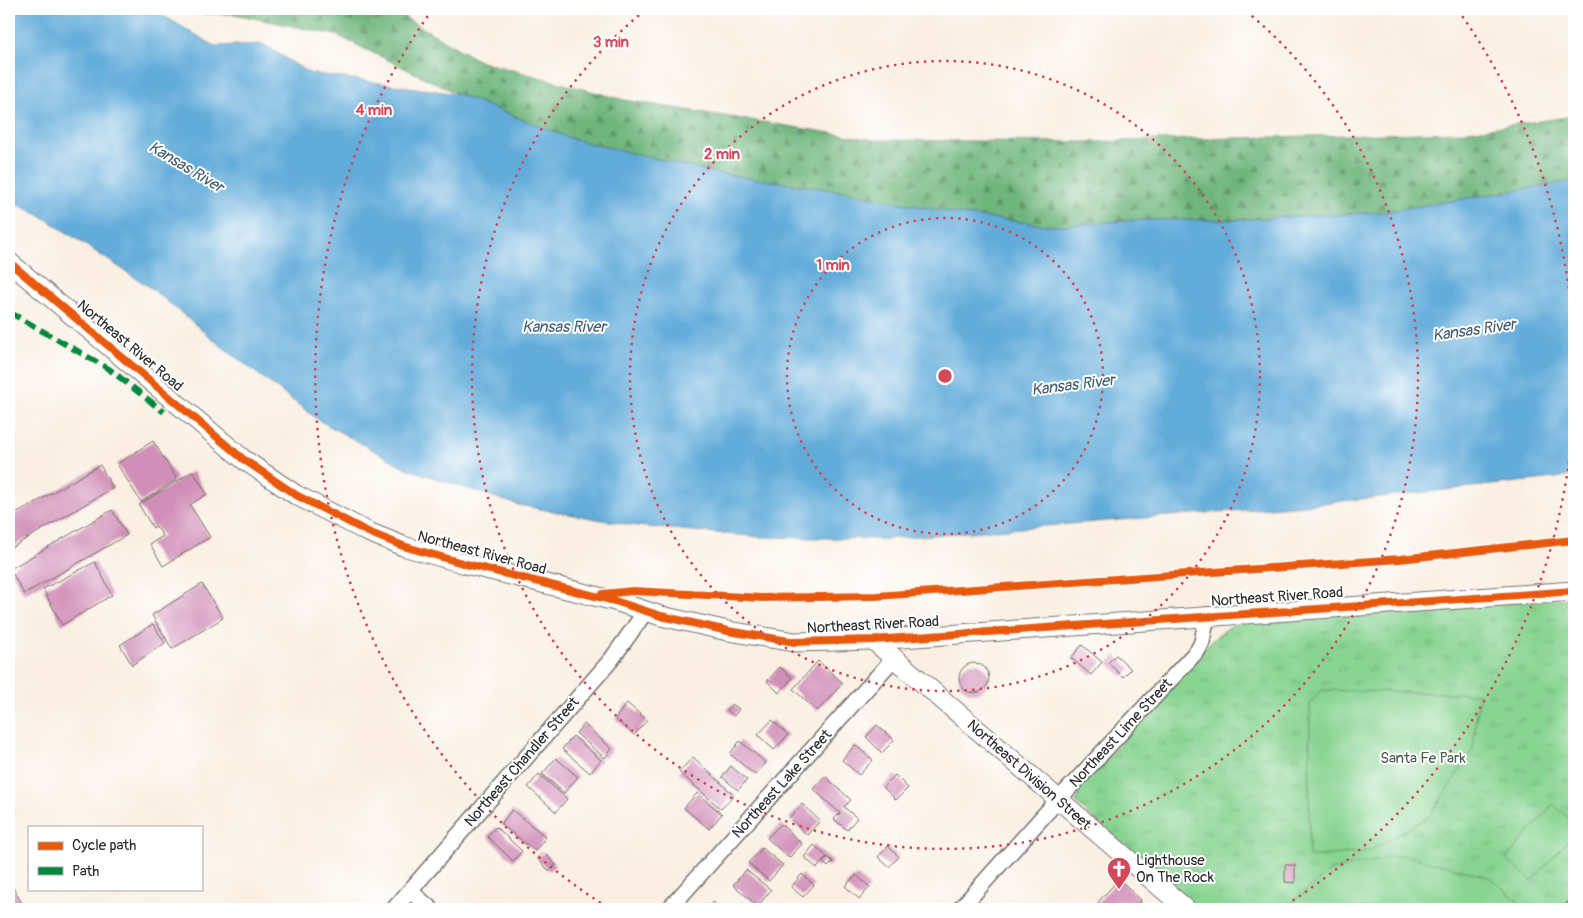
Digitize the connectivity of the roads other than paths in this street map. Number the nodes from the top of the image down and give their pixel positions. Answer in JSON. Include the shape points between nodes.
{"nodes":[{"id":1,"x":9,"y":262,"type":"edge"},
{"id":2,"x":1574,"y":591,"type":"edge"},
{"id":3,"x":646,"y":611,"type":"junction"},
{"id":4,"x":1207,"y":615,"type":"junction"},
{"id":5,"x":873,"y":640,"type":"junction"},
{"id":6,"x":894,"y":658,"type":"junction"},
{"id":7,"x":1059,"y":800,"type":"junction"},
{"id":8,"x":410,"y":891,"type":"junction"},
{"id":9,"x":394,"y":909,"type":"edge"},
{"id":10,"x":431,"y":909,"type":"edge"},
{"id":11,"x":669,"y":909,"type":"edge"},
{"id":12,"x":960,"y":909,"type":"edge"},
{"id":13,"x":1186,"y":909,"type":"edge"}],
"edges":[{"from":1,"to":3,"type":"street","name":"Northeast River Road","via":[[243,459],[296,496],[334,516],[412,548]]},
{"from":2,"to":4,"type":"street","name":"Northeast River Road"},
{"from":3,"to":5,"type":"street","name":"Northeast River Road","via":[[728,632],[775,640],[822,643]]},
{"from":3,"to":8,"type":"street","name":"Northeast Chandler Street","via":[[611,660]]},
{"from":4,"to":5,"type":"street","name":"Northeast River Road"},
{"from":4,"to":7,"type":"street","name":"Northeast Lime Street","via":[[1205,634],[1198,650]]},
{"from":5,"to":6,"type":"street","name":"Northeast Division Street"},
{"from":6,"to":7,"type":"street","name":"Northeast Division Street"},
{"from":6,"to":11,"type":"street","name":"Northeast Lake Street"},
{"from":7,"to":12,"type":"street","name":"Northeast Lime Street"},
{"from":7,"to":13,"type":"street","name":"Northeast Division Street"},
{"from":8,"to":9,"type":"street","name":"Northeast Chandler Street"},
{"from":8,"to":10,"type":"street"}]}
